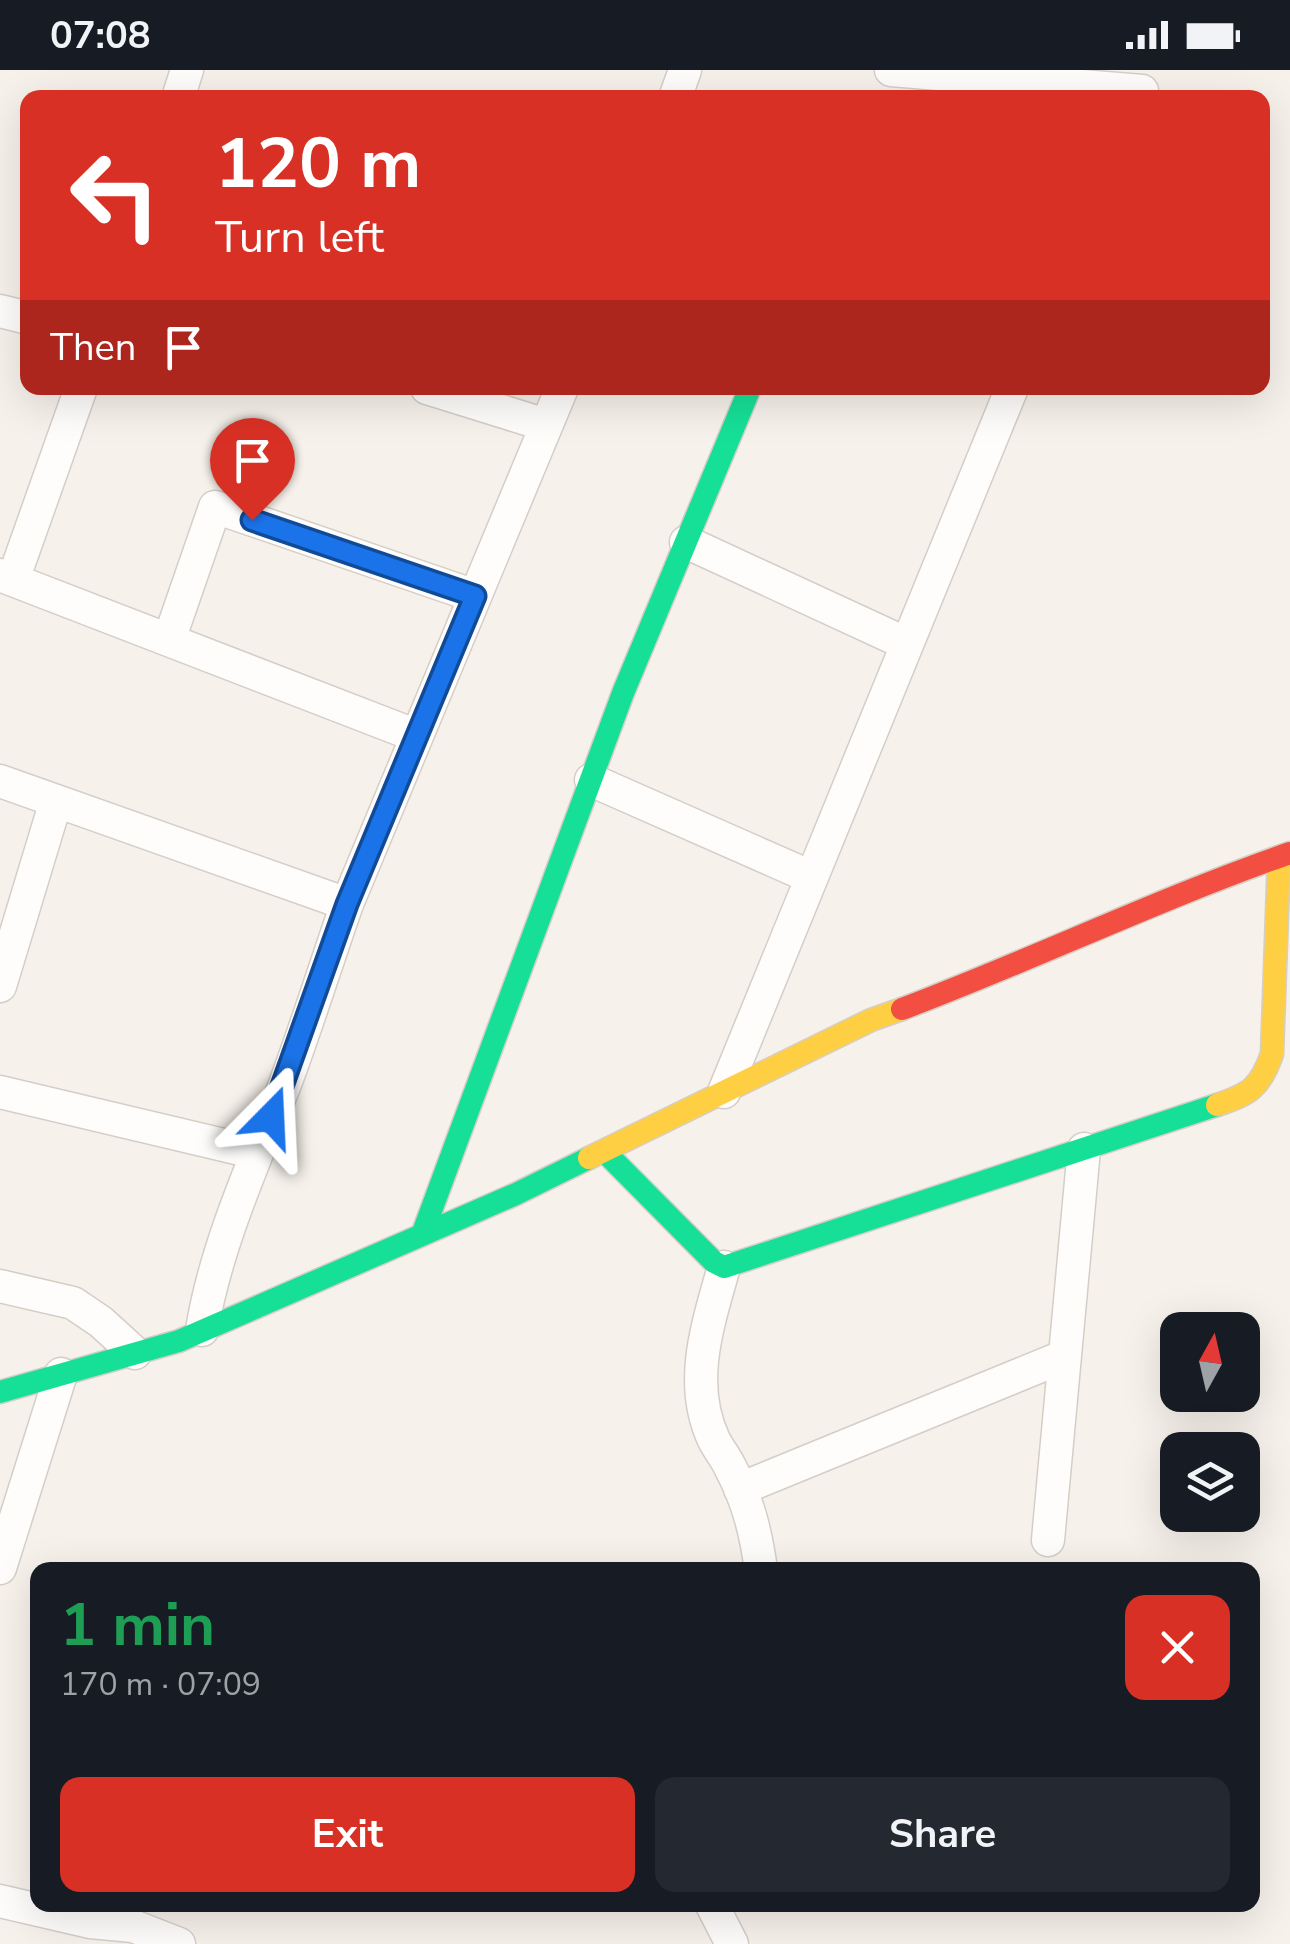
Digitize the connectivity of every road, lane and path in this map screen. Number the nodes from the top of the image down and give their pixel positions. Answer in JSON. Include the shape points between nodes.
{"nodes":[{"id":1,"x":890,"y":70,"type":"edge"},
{"id":2,"x":1144,"y":86,"type":"edge"},
{"id":3,"x":77,"y":395,"type":"edge"},
{"id":4,"x":450,"y":395,"type":"edge"},
{"id":5,"x":559,"y":395,"type":"edge"},
{"id":6,"x":747,"y":395,"type":"edge"},
{"id":7,"x":1009,"y":395,"type":"edge"},
{"id":8,"x":546,"y":425,"type":"junction"},
{"id":9,"x":686,"y":542,"type":"junction"},
{"id":10,"x":7,"y":578,"type":"edge"},
{"id":11,"x":475,"y":596,"type":"junction"},
{"id":12,"x":169,"y":640,"type":"junction"},
{"id":13,"x":907,"y":644,"type":"junction"},
{"id":14,"x":417,"y":736,"type":"junction"},
{"id":15,"x":591,"y":780,"type":"junction"},
{"id":16,"x":0,"y":781,"type":"edge"},
{"id":17,"x":56,"y":801,"type":"junction"},
{"id":18,"x":1284,"y":855,"type":"edge"},
{"id":19,"x":812,"y":876,"type":"junction"},
{"id":20,"x":347,"y":904,"type":"junction"},
{"id":21,"x":0,"y":986,"type":"edge"},
{"id":22,"x":0,"y":1092,"type":"edge"},
{"id":23,"x":724,"y":1092,"type":"junction"},
{"id":24,"x":1084,"y":1149,"type":"junction"},
{"id":25,"x":605,"y":1152,"type":"junction"},
{"id":26,"x":257,"y":1153,"type":"junction"},
{"id":27,"x":422,"y":1235,"type":"junction"},
{"id":28,"x":724,"y":1268,"type":"junction"},
{"id":29,"x":0,"y":1286,"type":"edge"},
{"id":30,"x":202,"y":1330,"type":"junction"},
{"id":31,"x":134,"y":1353,"type":"junction"},
{"id":32,"x":1065,"y":1356,"type":"junction"},
{"id":33,"x":62,"y":1374,"type":"junction"},
{"id":34,"x":0,"y":1392,"type":"edge"},
{"id":35,"x":740,"y":1489,"type":"junction"},
{"id":36,"x":1048,"y":1540,"type":"dead end"},
{"id":37,"x":760,"y":1562,"type":"edge"},
{"id":38,"x":0,"y":1568,"type":"edge"},
{"id":39,"x":0,"y":1901,"type":"edge"},
{"id":40,"x":30,"y":1908,"type":"edge"},
{"id":41,"x":47,"y":1912,"type":"edge"},
{"id":42,"x":716,"y":1912,"type":"edge"},
{"id":43,"x":179,"y":1944,"type":"edge"},
{"id":44,"x":732,"y":1944,"type":"edge"}],
"edges":[{"from":1,"to":2,"type":"street"},
{"from":3,"to":10,"type":"street"},
{"from":4,"to":8,"type":"street"},
{"from":5,"to":8,"type":"street"},
{"from":6,"to":9,"type":"street"},
{"from":7,"to":13,"type":"street"},
{"from":8,"to":11,"type":"street"},
{"from":9,"to":13,"type":"street"},
{"from":9,"to":15,"type":"street"},
{"from":10,"to":12,"type":"street"},
{"from":11,"to":12,"type":"street","via":[[216,507]]},
{"from":11,"to":14,"type":"street"},
{"from":12,"to":14,"type":"street"},
{"from":13,"to":19,"type":"street"},
{"from":14,"to":20,"type":"street"},
{"from":15,"to":19,"type":"street"},
{"from":15,"to":27,"type":"street"},
{"from":16,"to":17,"type":"street"},
{"from":17,"to":20,"type":"street"},
{"from":17,"to":21,"type":"street"},
{"from":18,"to":23,"type":"street","via":[[871,1020]]},
{"from":18,"to":24,"type":"street","via":[[1272,1054],[1263,1080],[1244,1096]]},
{"from":19,"to":23,"type":"street"},
{"from":20,"to":26,"type":"street"},
{"from":22,"to":26,"type":"street"},
{"from":23,"to":25,"type":"street"},
{"from":24,"to":28,"type":"street"},
{"from":24,"to":32,"type":"street"},
{"from":25,"to":27,"type":"street"},
{"from":25,"to":28,"type":"street"},
{"from":26,"to":30,"type":"street"},
{"from":27,"to":30,"type":"street"},
{"from":28,"to":35,"type":"street","via":[[701,1355],[702,1392],[713,1439]]},
{"from":29,"to":31,"type":"street","via":[[73,1303]]},
{"from":30,"to":31,"type":"street"},
{"from":31,"to":33,"type":"street"},
{"from":32,"to":35,"type":"street"},
{"from":32,"to":36,"type":"street"},
{"from":33,"to":34,"type":"street"},
{"from":33,"to":38,"type":"street"},
{"from":35,"to":37,"type":"street"},
{"from":39,"to":40,"type":"street"},
{"from":41,"to":43,"type":"street","via":[[134,1926]]},
{"from":42,"to":44,"type":"street"}]}
